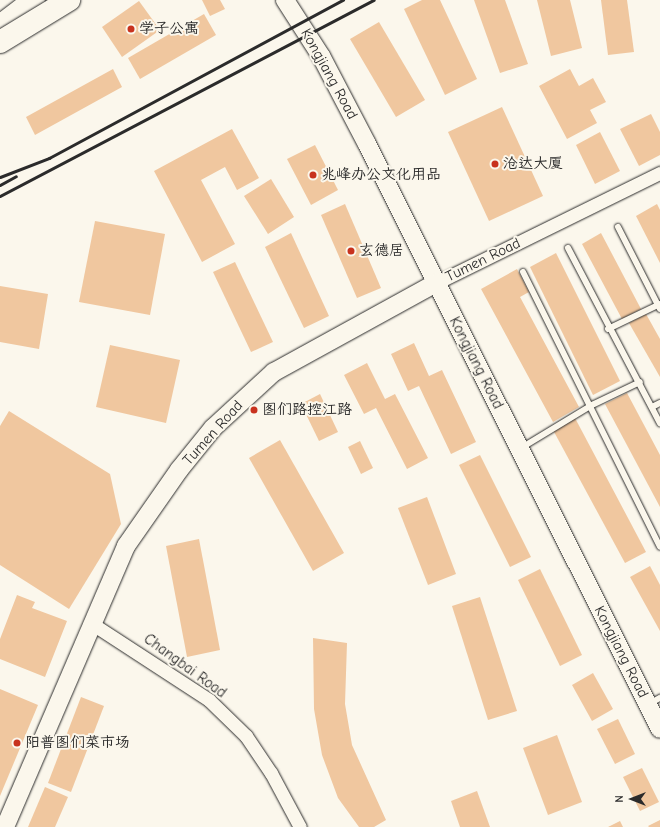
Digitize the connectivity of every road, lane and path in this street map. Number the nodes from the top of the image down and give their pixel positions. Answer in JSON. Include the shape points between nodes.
{"nodes":[{"id":1,"x":34,"y":0,"type":"edge"},
{"id":2,"x":68,"y":0,"type":"edge"},
{"id":3,"x":285,"y":0,"type":"edge"},
{"id":4,"x":0,"y":26,"type":"edge"},
{"id":5,"x":0,"y":42,"type":"edge"},
{"id":6,"x":660,"y":173,"type":"edge"},
{"id":7,"x":618,"y":227,"type":"dead end"},
{"id":8,"x":568,"y":248,"type":"dead end"},
{"id":9,"x":523,"y":272,"type":"dead end"},
{"id":10,"x":436,"y":283,"type":"junction"},
{"id":11,"x":659,"y":306,"type":"edge"},
{"id":12,"x":608,"y":329,"type":"junction"},
{"id":13,"x":640,"y":382,"type":"junction"},
{"id":14,"x":660,"y":404,"type":"edge"},
{"id":15,"x":592,"y":405,"type":"junction"},
{"id":16,"x":652,"y":407,"type":"junction"},
{"id":17,"x":660,"y":423,"type":"edge"},
{"id":18,"x":519,"y":449,"type":"junction"},
{"id":19,"x":660,"y":547,"type":"edge"},
{"id":20,"x":91,"y":623,"type":"junction"},
{"id":21,"x":654,"y":701,"type":"edge"},
{"id":22,"x":660,"y":729,"type":"edge"},
{"id":23,"x":5,"y":827,"type":"edge"},
{"id":24,"x":300,"y":827,"type":"edge"}],
"edges":[{"from":1,"to":4,"type":"highway"},
{"from":2,"to":5,"type":"highway","bridge":true},
{"from":3,"to":10,"type":"main road","name":"Kongjiang Road","via":[[321,56]]},
{"from":6,"to":10,"type":"street","name":"Tumen Road"},
{"from":7,"to":11,"type":"lane"},
{"from":8,"to":12,"type":"lane"},
{"from":9,"to":15,"type":"lane"},
{"from":10,"to":18,"type":"main road","name":"Kongjiang Road"},
{"from":10,"to":20,"type":"main road","name":"Tumen Road","via":[[313,348],[274,372],[241,400],[157,498],[126,546]]},
{"from":11,"to":12,"type":"lane"},
{"from":12,"to":13,"type":"lane"},
{"from":13,"to":15,"type":"lane"},
{"from":13,"to":16,"type":"lane"},
{"from":14,"to":16,"type":"lane"},
{"from":15,"to":18,"type":"lane"},
{"from":15,"to":19,"type":"lane"},
{"from":16,"to":17,"type":"lane"},
{"from":18,"to":21,"type":"main road","name":"Kongjiang Road"},
{"from":20,"to":23,"type":"main road","name":"Tumen Road"},
{"from":20,"to":24,"type":"street","name":"Changbai Road","via":[[210,700],[246,736],[271,773]]},
{"from":21,"to":22,"type":"main road","name":"Kongjiang Road"}]}
